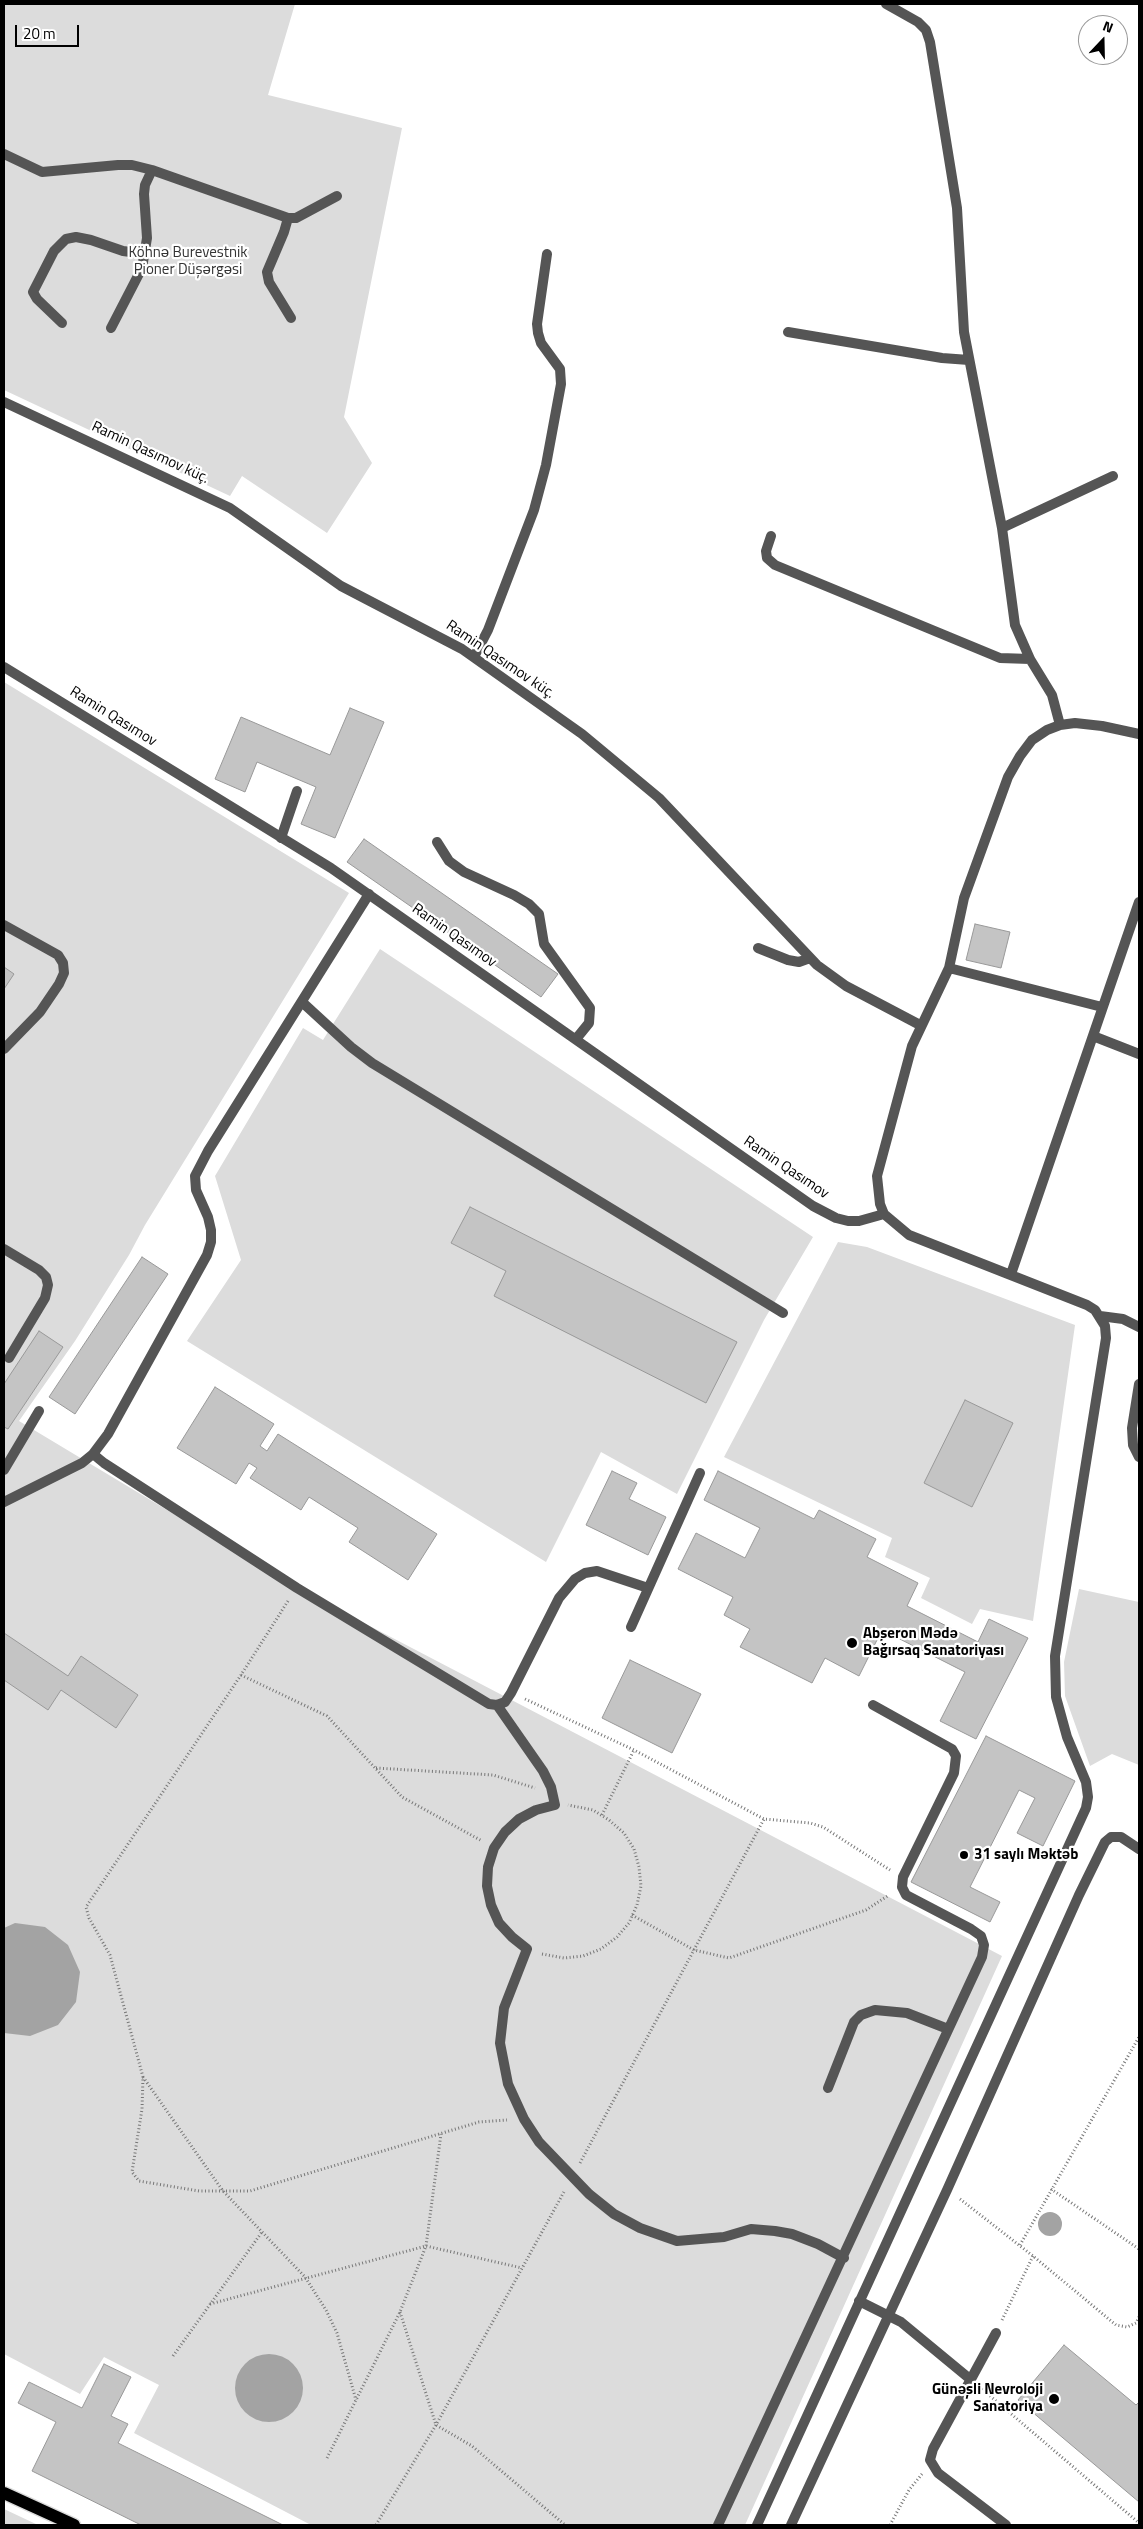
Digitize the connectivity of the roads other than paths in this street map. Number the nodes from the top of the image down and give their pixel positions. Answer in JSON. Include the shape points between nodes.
{"nodes":[{"id":1,"x":886,"y":4,"type":"edge"},
{"id":2,"x":4,"y":154,"type":"edge"},
{"id":3,"x":152,"y":170,"type":"junction"},
{"id":4,"x":337,"y":196,"type":"dead end"},
{"id":5,"x":288,"y":218,"type":"junction"},
{"id":6,"x":146,"y":254,"type":"junction"},
{"id":7,"x":547,"y":254,"type":"dead end"},
{"id":8,"x":291,"y":318,"type":"dead end"},
{"id":9,"x":62,"y":322,"type":"dead end"},
{"id":10,"x":111,"y":328,"type":"dead end"},
{"id":11,"x":788,"y":332,"type":"dead end"},
{"id":12,"x":968,"y":360,"type":"junction"},
{"id":13,"x":4,"y":402,"type":"edge"},
{"id":14,"x":1113,"y":476,"type":"dead end"},
{"id":15,"x":1002,"y":528,"type":"junction"},
{"id":16,"x":771,"y":536,"type":"dead end"},
{"id":17,"x":474,"y":657,"type":"junction"},
{"id":18,"x":1030,"y":659,"type":"junction"},
{"id":19,"x":4,"y":667,"type":"edge"},
{"id":20,"x":1060,"y":725,"type":"junction"},
{"id":21,"x":1139,"y":734,"type":"edge"},
{"id":22,"x":297,"y":791,"type":"dead end"},
{"id":23,"x":281,"y":838,"type":"junction"},
{"id":24,"x":438,"y":842,"type":"dead end"},
{"id":25,"x":368,"y":894,"type":"junction"},
{"id":26,"x":1139,"y":902,"type":"edge"},
{"id":27,"x":4,"y":925,"type":"edge"},
{"id":28,"x":758,"y":948,"type":"dead end"},
{"id":29,"x":810,"y":958,"type":"junction"},
{"id":30,"x":949,"y":968,"type":"junction"},
{"id":31,"x":302,"y":1002,"type":"junction"},
{"id":32,"x":1102,"y":1008,"type":"junction"},
{"id":33,"x":920,"y":1025,"type":"junction"},
{"id":34,"x":1093,"y":1036,"type":"junction"},
{"id":35,"x":576,"y":1039,"type":"junction"},
{"id":36,"x":4,"y":1049,"type":"edge"},
{"id":37,"x":1139,"y":1054,"type":"edge"},
{"id":38,"x":884,"y":1214,"type":"junction"},
{"id":39,"x":4,"y":1249,"type":"edge"},
{"id":40,"x":1011,"y":1274,"type":"junction"},
{"id":41,"x":783,"y":1313,"type":"dead end"},
{"id":42,"x":1100,"y":1316,"type":"junction"},
{"id":43,"x":1139,"y":1327,"type":"edge"},
{"id":44,"x":9,"y":1358,"type":"dead end"},
{"id":45,"x":1139,"y":1384,"type":"edge"},
{"id":46,"x":39,"y":1411,"type":"dead end"},
{"id":47,"x":93,"y":1454,"type":"junction"},
{"id":48,"x":1139,"y":1457,"type":"edge"},
{"id":49,"x":4,"y":1470,"type":"edge"},
{"id":50,"x":700,"y":1473,"type":"dead end"},
{"id":51,"x":4,"y":1502,"type":"edge"},
{"id":52,"x":648,"y":1588,"type":"junction"},
{"id":53,"x":631,"y":1627,"type":"dead end"},
{"id":54,"x":496,"y":1705,"type":"junction"},
{"id":55,"x":873,"y":1705,"type":"dead end"},
{"id":56,"x":1139,"y":1849,"type":"edge"},
{"id":57,"x":948,"y":2029,"type":"junction"},
{"id":58,"x":828,"y":2088,"type":"dead end"},
{"id":59,"x":844,"y":2258,"type":"junction"},
{"id":60,"x":859,"y":2302,"type":"junction"},
{"id":61,"x":888,"y":2315,"type":"junction"},
{"id":62,"x":996,"y":2333,"type":"road end"},
{"id":63,"x":970,"y":2378,"type":"junction"},
{"id":64,"x":4,"y":2493,"type":"edge"},
{"id":65,"x":74,"y":2525,"type":"edge"},
{"id":66,"x":718,"y":2525,"type":"edge"},
{"id":67,"x":757,"y":2525,"type":"edge"},
{"id":68,"x":791,"y":2525,"type":"edge"},
{"id":69,"x":1006,"y":2525,"type":"edge"}],
"edges":[{"from":1,"to":12,"type":"street","via":[[918,22],[926,30],[930,42],[957,208]]},
{"from":2,"to":3,"type":"street","via":[[42,172],[118,165]]},
{"from":3,"to":5,"type":"street"},
{"from":3,"to":6,"type":"street","via":[[144,194]]},
{"from":4,"to":5,"type":"street","via":[[296,218]]},
{"from":5,"to":8,"type":"street","via":[[267,272],[269,282]]},
{"from":6,"to":9,"type":"street","via":[[123,251],[76,236],[66,239],[54,251],[33,292],[37,300]]},
{"from":6,"to":10,"type":"street"},
{"from":7,"to":17,"type":"street","via":[[538,334],[560,369],[561,384],[534,510],[485,637]]},
{"from":11,"to":12,"type":"street"},
{"from":12,"to":15,"type":"street"},
{"from":13,"to":17,"type":"street","name":"Ramin Qasımov küç.","via":[[230,508],[341,586]]},
{"from":14,"to":15,"type":"street"},
{"from":15,"to":18,"type":"street","via":[[1015,625]]},
{"from":16,"to":18,"type":"street","via":[[766,551],[775,565],[1000,658]]},
{"from":17,"to":29,"type":"street","name":"Ramin Qasımov küç.","via":[[582,734],[652,792]]},
{"from":18,"to":20,"type":"street","via":[[1052,695]]},
{"from":19,"to":23,"type":"street","name":"Ramin Qasımov"},
{"from":20,"to":21,"type":"street","via":[[1102,726]]},
{"from":20,"to":30,"type":"street","via":[[1032,740],[1008,777],[964,898]]},
{"from":22,"to":23,"type":"street"},
{"from":23,"to":25,"type":"street","name":"Ramin Qasımov"},
{"from":24,"to":35,"type":"street","via":[[449,861],[464,872],[514,895],[530,904],[539,914],[544,944],[590,1008],[589,1023]]},
{"from":25,"to":31,"type":"street"},
{"from":25,"to":35,"type":"street","name":"Ramin Qasımov"},
{"from":26,"to":32,"type":"street"},
{"from":27,"to":36,"type":"street","via":[[58,955],[64,973],[40,1012]]},
{"from":28,"to":29,"type":"street","via":[[798,962]]},
{"from":29,"to":33,"type":"street","name":"Ramin Qasımov küç.","via":[[846,986]]},
{"from":30,"to":32,"type":"street"},
{"from":30,"to":33,"type":"street"},
{"from":31,"to":41,"type":"street","via":[[372,1063]]},
{"from":31,"to":47,"type":"street","via":[[195,1176],[196,1190],[211,1230],[207,1255],[108,1434]]},
{"from":32,"to":34,"type":"street"},
{"from":33,"to":38,"type":"street","via":[[904,1069],[880,1163],[878,1191]]},
{"from":34,"to":37,"type":"street"},
{"from":34,"to":40,"type":"street"},
{"from":35,"to":38,"type":"street","name":"Ramin Qasımov","via":[[813,1206],[848,1221]]},
{"from":38,"to":40,"type":"street","via":[[894,1225],[921,1241]]},
{"from":39,"to":44,"type":"street","via":[[39,1270],[46,1276],[48,1285],[45,1298]]},
{"from":40,"to":42,"type":"street","via":[[1087,1305]]},
{"from":42,"to":43,"type":"street"},
{"from":42,"to":60,"type":"street","via":[[1106,1338],[1060,1618],[1055,1676],[1061,1716],[1086,1782],[1086,1808]]},
{"from":45,"to":48,"type":"street","via":[[1132,1428],[1133,1445]]},
{"from":46,"to":49,"type":"street"},
{"from":47,"to":51,"type":"street","via":[[82,1463]]},
{"from":47,"to":54,"type":"street","via":[[297,1588],[478,1699]]},
{"from":50,"to":52,"type":"street"},
{"from":52,"to":53,"type":"street"},
{"from":52,"to":54,"type":"street","via":[[597,1571],[574,1579],[559,1598],[511,1693],[505,1702]]},
{"from":54,"to":59,"type":"street","via":[[543,1771],[555,1805],[519,1819],[505,1832],[494,1848],[487,1886],[499,1923],[527,1949],[504,2008],[500,2043],[508,2084],[539,2142],[589,2194],[614,2214],[640,2228],[677,2241],[724,2237],[751,2229],[775,2231],[818,2244]]},
{"from":55,"to":57,"type":"street","via":[[952,1749],[956,1756],[954,1773],[902,1882],[906,1895],[971,1929],[981,1936],[984,1945],[982,1957]]},
{"from":56,"to":61,"type":"street","via":[[1121,1837],[1111,1837],[1105,1842]]},
{"from":57,"to":58,"type":"street","via":[[907,2013],[875,2010],[861,2014],[854,2022]]},
{"from":57,"to":59,"type":"street"},
{"from":59,"to":66,"type":"street"},
{"from":60,"to":61,"type":"street"},
{"from":60,"to":67,"type":"street"},
{"from":61,"to":63,"type":"street"},
{"from":61,"to":68,"type":"street"},
{"from":62,"to":63,"type":"street"},
{"from":63,"to":69,"type":"street","via":[[930,2460],[932,2466]]},
{"from":64,"to":65,"type":"main road"}]}
